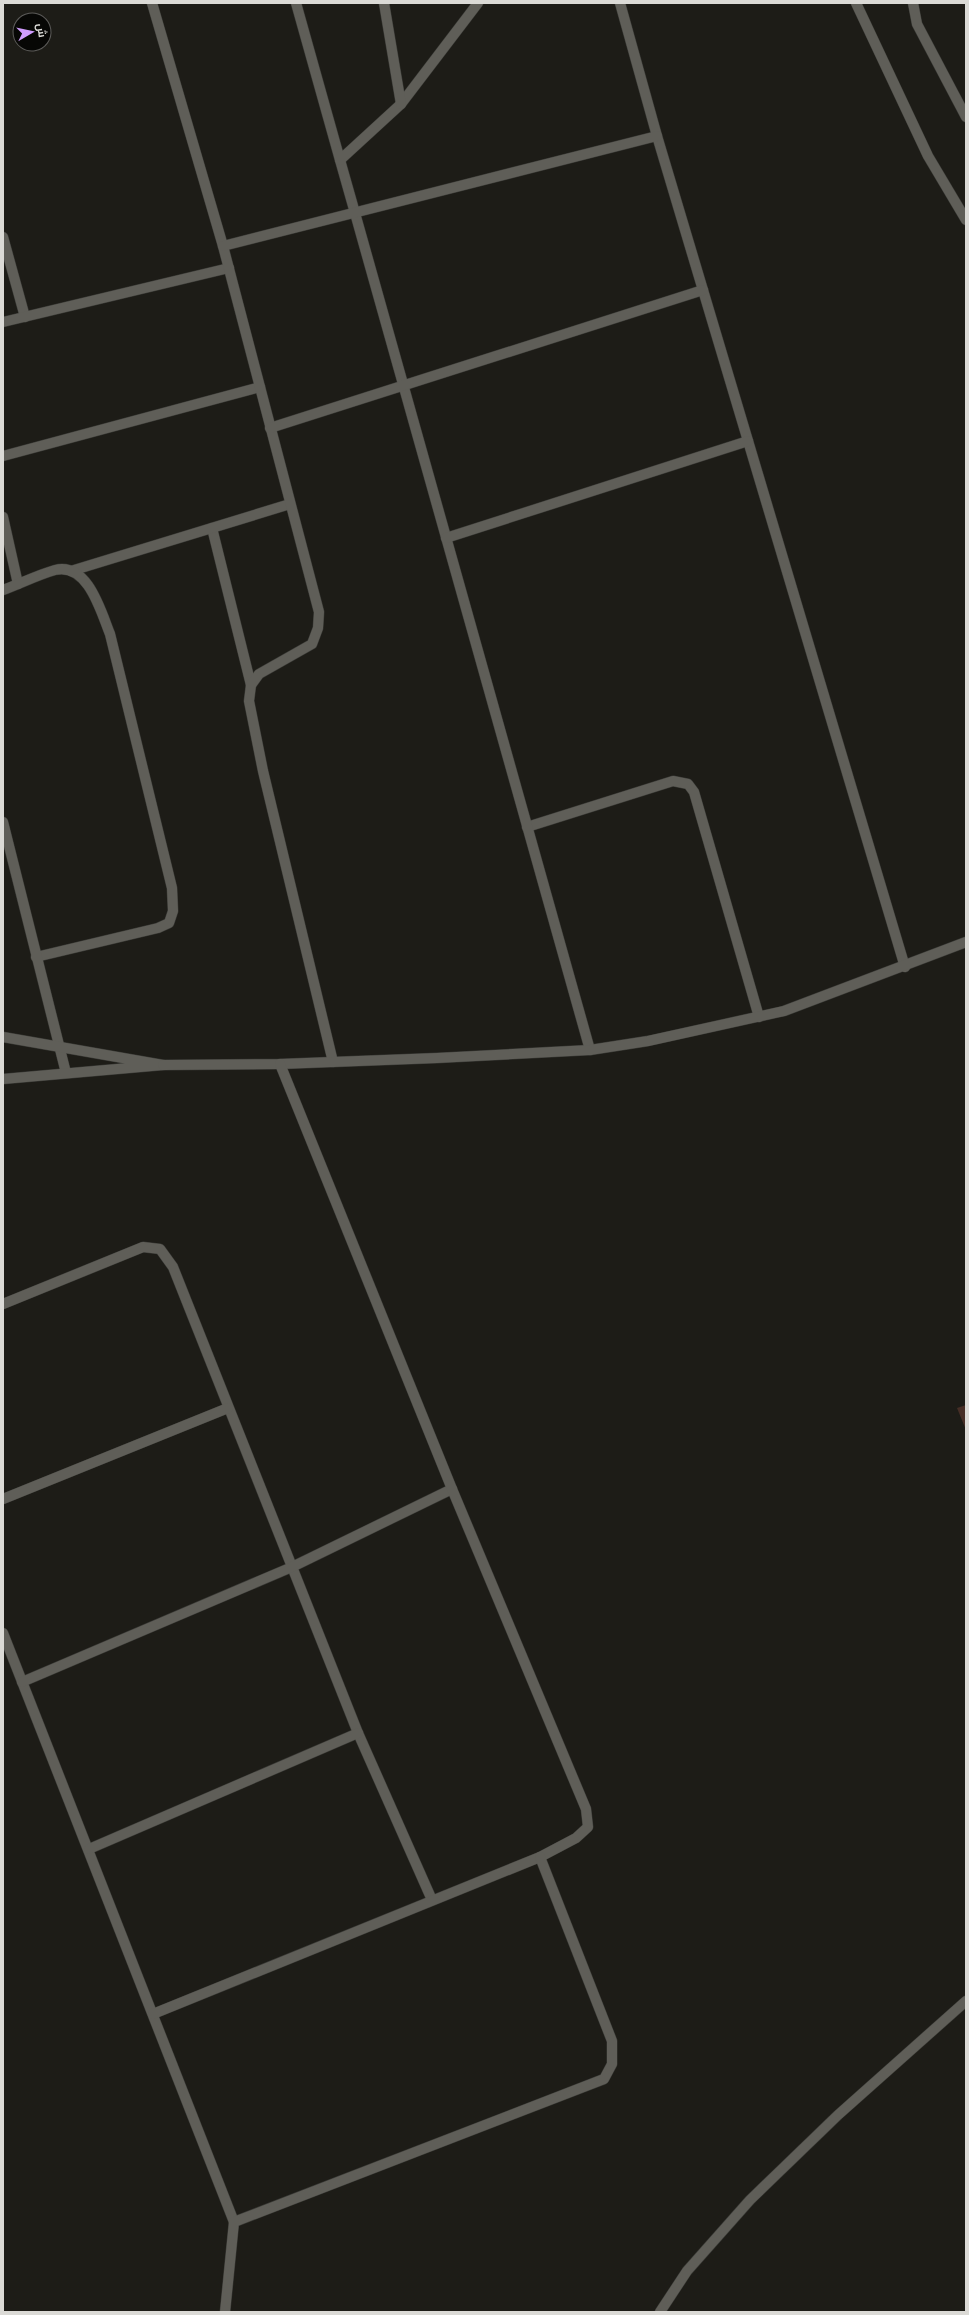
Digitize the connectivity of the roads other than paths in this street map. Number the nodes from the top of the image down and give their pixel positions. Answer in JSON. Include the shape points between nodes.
{"nodes":[{"id":1,"x":152,"y":3,"type":"edge"},
{"id":2,"x":296,"y":3,"type":"edge"},
{"id":3,"x":384,"y":3,"type":"edge"},
{"id":4,"x":478,"y":3,"type":"edge"},
{"id":5,"x":620,"y":3,"type":"edge"},
{"id":6,"x":856,"y":3,"type":"edge"},
{"id":7,"x":913,"y":3,"type":"edge"},
{"id":8,"x":401,"y":104,"type":"junction"},
{"id":9,"x":966,"y":117,"type":"edge"},
{"id":10,"x":657,"y":136,"type":"junction"},
{"id":11,"x":340,"y":160,"type":"junction"},
{"id":12,"x":355,"y":213,"type":"junction"},
{"id":13,"x":966,"y":220,"type":"edge"},
{"id":14,"x":3,"y":237,"type":"edge"},
{"id":15,"x":223,"y":246,"type":"junction"},
{"id":16,"x":229,"y":268,"type":"junction"},
{"id":17,"x":703,"y":290,"type":"junction"},
{"id":18,"x":25,"y":317,"type":"junction"},
{"id":19,"x":3,"y":322,"type":"edge"},
{"id":20,"x":403,"y":386,"type":"junction"},
{"id":21,"x":260,"y":387,"type":"junction"},
{"id":22,"x":270,"y":428,"type":"junction"},
{"id":23,"x":748,"y":441,"type":"junction"},
{"id":24,"x":3,"y":456,"type":"edge"},
{"id":25,"x":290,"y":504,"type":"junction"},
{"id":26,"x":3,"y":517,"type":"edge"},
{"id":27,"x":212,"y":528,"type":"junction"},
{"id":28,"x":446,"y":538,"type":"junction"},
{"id":29,"x":71,"y":571,"type":"junction"},
{"id":30,"x":18,"y":584,"type":"junction"},
{"id":31,"x":3,"y":590,"type":"edge"},
{"id":32,"x":251,"y":685,"type":"junction"},
{"id":33,"x":3,"y":822,"type":"edge"},
{"id":34,"x":527,"y":827,"type":"junction"},
{"id":35,"x":966,"y":942,"type":"edge"},
{"id":36,"x":36,"y":957,"type":"junction"},
{"id":37,"x":905,"y":967,"type":"junction"},
{"id":38,"x":759,"y":1017,"type":"junction"},
{"id":39,"x":3,"y":1037,"type":"edge"},
{"id":40,"x":58,"y":1047,"type":"junction"},
{"id":41,"x":590,"y":1050,"type":"junction"},
{"id":42,"x":333,"y":1062,"type":"junction"},
{"id":43,"x":280,"y":1064,"type":"junction"},
{"id":44,"x":163,"y":1065,"type":"junction"},
{"id":45,"x":66,"y":1073,"type":"junction"},
{"id":46,"x":3,"y":1079,"type":"edge"},
{"id":47,"x":3,"y":1304,"type":"edge"},
{"id":48,"x":228,"y":1408,"type":"junction"},
{"id":49,"x":452,"y":1489,"type":"junction"},
{"id":50,"x":3,"y":1499,"type":"edge"},
{"id":51,"x":292,"y":1567,"type":"junction"},
{"id":52,"x":3,"y":1633,"type":"edge"},
{"id":53,"x":22,"y":1682,"type":"junction"},
{"id":54,"x":358,"y":1733,"type":"junction"},
{"id":55,"x":89,"y":1849,"type":"junction"},
{"id":56,"x":540,"y":1857,"type":"junction"},
{"id":57,"x":432,"y":1900,"type":"junction"},
{"id":58,"x":966,"y":2001,"type":"edge"},
{"id":59,"x":153,"y":2014,"type":"junction"},
{"id":60,"x":234,"y":2222,"type":"junction"},
{"id":61,"x":225,"y":2312,"type":"edge"},
{"id":62,"x":660,"y":2312,"type":"edge"}],
"edges":[{"from":1,"to":15,"type":"street"},
{"from":2,"to":11,"type":"street"},
{"from":3,"to":8,"type":"street"},
{"from":4,"to":8,"type":"street"},
{"from":5,"to":10,"type":"street"},
{"from":6,"to":13,"type":"street","via":[[928,156]]},
{"from":7,"to":9,"type":"street","via":[[916,24]]},
{"from":8,"to":11,"type":"street"},
{"from":10,"to":12,"type":"street"},
{"from":10,"to":17,"type":"street"},
{"from":11,"to":12,"type":"street"},
{"from":12,"to":15,"type":"street"},
{"from":12,"to":20,"type":"street"},
{"from":14,"to":18,"type":"street"},
{"from":15,"to":16,"type":"street"},
{"from":16,"to":18,"type":"street"},
{"from":16,"to":21,"type":"street"},
{"from":17,"to":20,"type":"street"},
{"from":17,"to":23,"type":"street"},
{"from":18,"to":19,"type":"street"},
{"from":20,"to":22,"type":"street"},
{"from":20,"to":28,"type":"street"},
{"from":21,"to":22,"type":"street"},
{"from":21,"to":24,"type":"street"},
{"from":22,"to":25,"type":"street"},
{"from":23,"to":28,"type":"street"},
{"from":23,"to":37,"type":"street"},
{"from":25,"to":27,"type":"street"},
{"from":25,"to":32,"type":"street","via":[[319,612],[318,628],[312,644],[259,674]]},
{"from":26,"to":30,"type":"street"},
{"from":27,"to":29,"type":"street"},
{"from":27,"to":32,"type":"street"},
{"from":28,"to":34,"type":"street"},
{"from":29,"to":30,"type":"street","via":[[56,570]]},
{"from":29,"to":36,"type":"street","via":[[86,581],[97,600],[110,634],[172,888],[173,911],[169,923],[158,928]]},
{"from":30,"to":31,"type":"street"},
{"from":32,"to":42,"type":"street","via":[[249,701],[263,771]]},
{"from":33,"to":36,"type":"street"},
{"from":34,"to":38,"type":"street","via":[[673,781],[688,784],[694,792]]},
{"from":34,"to":41,"type":"street"},
{"from":35,"to":37,"type":"street"},
{"from":36,"to":40,"type":"street"},
{"from":37,"to":38,"type":"street","via":[[784,1011]]},
{"from":38,"to":41,"type":"street","via":[[648,1041]]},
{"from":39,"to":40,"type":"street"},
{"from":40,"to":44,"type":"street"},
{"from":40,"to":45,"type":"street"},
{"from":41,"to":42,"type":"street"},
{"from":42,"to":43,"type":"street"},
{"from":43,"to":44,"type":"street"},
{"from":43,"to":49,"type":"street"},
{"from":44,"to":45,"type":"street"},
{"from":45,"to":46,"type":"street"},
{"from":47,"to":48,"type":"street","via":[[143,1247],[160,1249],[173,1267]]},
{"from":48,"to":50,"type":"street"},
{"from":48,"to":51,"type":"street"},
{"from":49,"to":51,"type":"street"},
{"from":49,"to":56,"type":"street","via":[[586,1810],[588,1827],[576,1838]]},
{"from":51,"to":53,"type":"street"},
{"from":51,"to":54,"type":"street"},
{"from":52,"to":53,"type":"street"},
{"from":53,"to":55,"type":"street"},
{"from":54,"to":55,"type":"street"},
{"from":54,"to":57,"type":"street"},
{"from":55,"to":59,"type":"street"},
{"from":56,"to":57,"type":"street"},
{"from":56,"to":60,"type":"street","via":[[612,2041],[612,2064],[604,2079]]},
{"from":57,"to":59,"type":"street"},
{"from":58,"to":62,"type":"street","via":[[838,2116],[750,2200],[687,2271]]},
{"from":59,"to":60,"type":"street"},
{"from":60,"to":61,"type":"street"}]}
